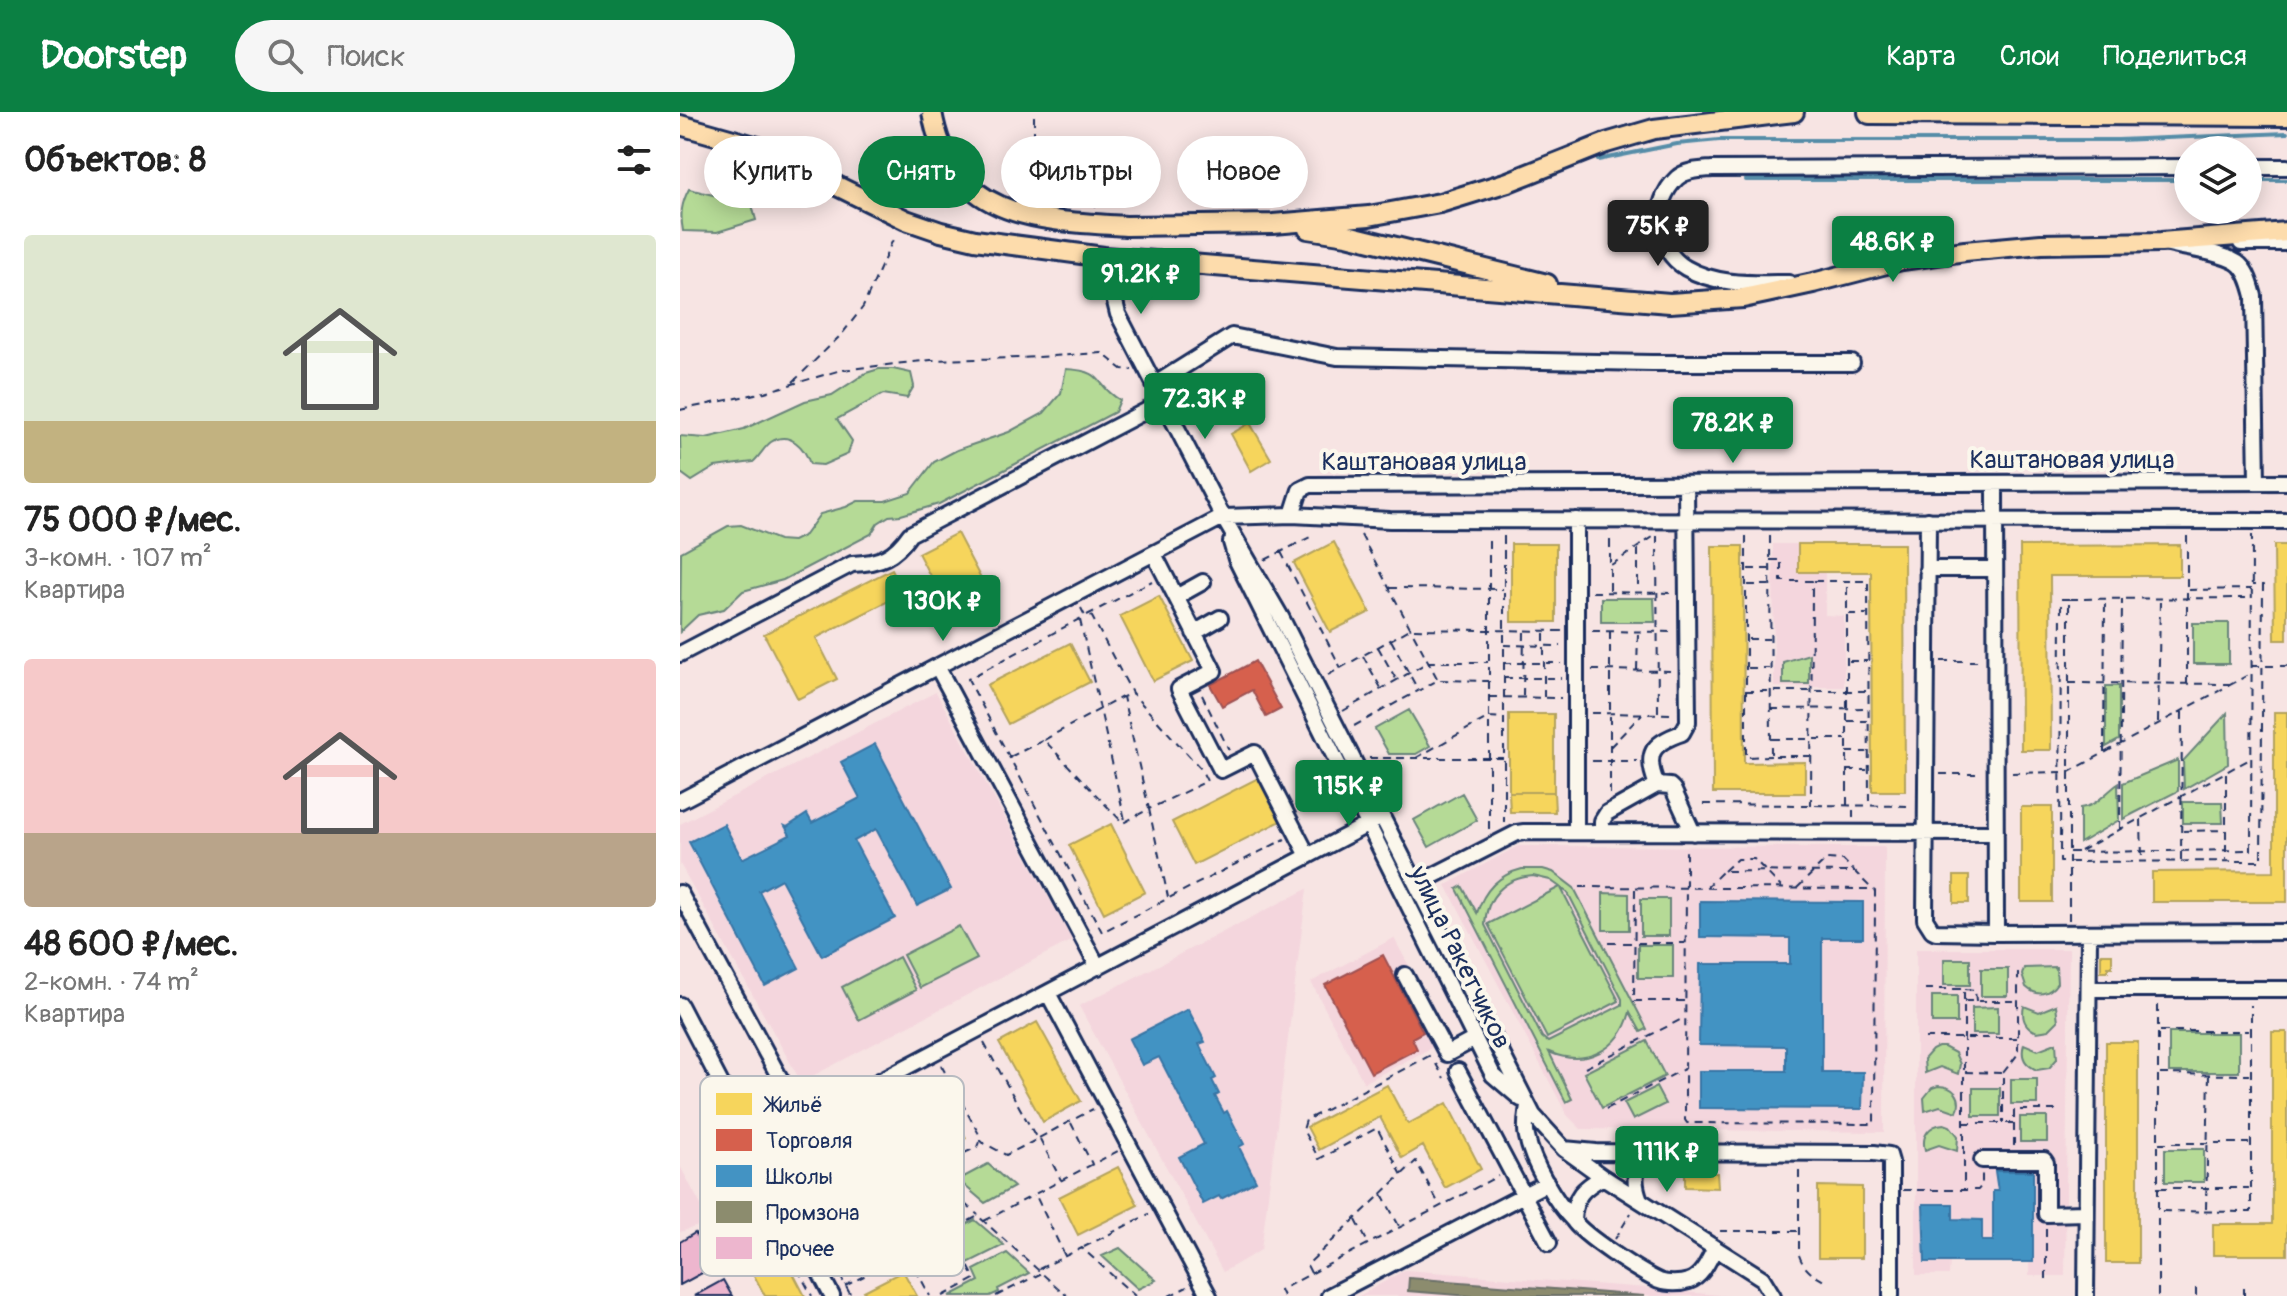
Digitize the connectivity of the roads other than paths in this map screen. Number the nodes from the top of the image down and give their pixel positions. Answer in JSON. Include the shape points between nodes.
{"nodes":[{"id":1,"x":932,"y":112,"type":"edge"},
{"id":2,"x":1794,"y":112,"type":"edge"},
{"id":3,"x":1870,"y":112,"type":"edge"},
{"id":4,"x":2287,"y":114,"type":"edge"},
{"id":5,"x":680,"y":125,"type":"edge"},
{"id":6,"x":2174,"y":167,"type":"edge"},
{"id":7,"x":2262,"y":167,"type":"edge"},
{"id":8,"x":2287,"y":167,"type":"edge"},
{"id":9,"x":1273,"y":224,"type":"junction"},
{"id":10,"x":2287,"y":232,"type":"edge"},
{"id":11,"x":2161,"y":242,"type":"junction"},
{"id":12,"x":2287,"y":243,"type":"edge"},
{"id":13,"x":1104,"y":257,"type":"junction"},
{"id":14,"x":1813,"y":283,"type":"junction"},
{"id":15,"x":1621,"y":300,"type":"junction"},
{"id":16,"x":1852,"y":363,"type":"dead end"},
{"id":17,"x":1154,"y":385,"type":"junction"},
{"id":18,"x":1163,"y":402,"type":"junction"},
{"id":19,"x":2257,"y":482,"type":"junction"},
{"id":20,"x":2287,"y":482,"type":"edge"},
{"id":21,"x":1995,"y":483,"type":"junction"},
{"id":22,"x":1686,"y":484,"type":"junction"},
{"id":23,"x":1292,"y":515,"type":"junction"},
{"id":24,"x":1223,"y":517,"type":"junction"},
{"id":25,"x":1576,"y":520,"type":"junction"},
{"id":26,"x":1686,"y":520,"type":"junction"},
{"id":27,"x":1928,"y":520,"type":"junction"},
{"id":28,"x":1995,"y":521,"type":"junction"},
{"id":29,"x":2287,"y":521,"type":"edge"},
{"id":30,"x":1154,"y":554,"type":"junction"},
{"id":31,"x":1927,"y":569,"type":"junction"},
{"id":32,"x":1995,"y":569,"type":"junction"},
{"id":33,"x":1203,"y":582,"type":"dead end"},
{"id":34,"x":1176,"y":597,"type":"junction"},
{"id":35,"x":1220,"y":618,"type":"dead end"},
{"id":36,"x":1194,"y":633,"type":"junction"},
{"id":37,"x":680,"y":654,"type":"edge"},
{"id":38,"x":938,"y":668,"type":"junction"},
{"id":39,"x":1657,"y":785,"type":"junction"},
{"id":40,"x":680,"y":801,"type":"edge"},
{"id":41,"x":1382,"y":817,"type":"junction"},
{"id":42,"x":1368,"y":825,"type":"junction"},
{"id":43,"x":1576,"y":832,"type":"junction"},
{"id":44,"x":1602,"y":832,"type":"junction"},
{"id":45,"x":1926,"y":833,"type":"junction"},
{"id":46,"x":1996,"y":833,"type":"junction"},
{"id":47,"x":1689,"y":839,"type":"junction"},
{"id":48,"x":1308,"y":856,"type":"junction"},
{"id":49,"x":1417,"y":884,"type":"junction"},
{"id":50,"x":680,"y":893,"type":"edge"},
{"id":51,"x":2287,"y":932,"type":"edge"},
{"id":52,"x":1996,"y":933,"type":"junction"},
{"id":53,"x":2089,"y":933,"type":"junction"},
{"id":54,"x":1098,"y":967,"type":"junction"},
{"id":55,"x":1405,"y":975,"type":"dead end"},
{"id":56,"x":2089,"y":989,"type":"junction"},
{"id":57,"x":2287,"y":989,"type":"edge"},
{"id":58,"x":1048,"y":993,"type":"junction"},
{"id":59,"x":680,"y":1005,"type":"edge"},
{"id":60,"x":1475,"y":1039,"type":"junction"},
{"id":61,"x":1458,"y":1071,"type":"road end"},
{"id":62,"x":720,"y":1076,"type":"edge"},
{"id":63,"x":779,"y":1076,"type":"edge"},
{"id":64,"x":889,"y":1076,"type":"edge"},
{"id":65,"x":1528,"y":1105,"type":"junction"},
{"id":66,"x":1564,"y":1149,"type":"junction"},
{"id":67,"x":1651,"y":1152,"type":"junction"},
{"id":68,"x":1982,"y":1160,"type":"road end"},
{"id":69,"x":1603,"y":1177,"type":"junction"},
{"id":70,"x":1547,"y":1183,"type":"junction"},
{"id":71,"x":1523,"y":1195,"type":"junction"},
{"id":72,"x":1637,"y":1205,"type":"junction"},
{"id":73,"x":2086,"y":1213,"type":"junction"},
{"id":74,"x":1573,"y":1220,"type":"junction"},
{"id":75,"x":1549,"y":1243,"type":"dead end"},
{"id":76,"x":1715,"y":1248,"type":"junction"},
{"id":77,"x":822,"y":1276,"type":"edge"},
{"id":78,"x":832,"y":1296,"type":"edge"},
{"id":79,"x":1209,"y":1296,"type":"edge"},
{"id":80,"x":1329,"y":1296,"type":"edge"},
{"id":81,"x":1773,"y":1296,"type":"edge"},
{"id":82,"x":1891,"y":1296,"type":"edge"},
{"id":83,"x":2086,"y":1296,"type":"edge"}],
"edges":[{"from":1,"to":9,"type":"main road","bridge":true,"via":[[943,150],[957,171],[974,190],[1017,214],[1126,226]]},
{"from":2,"to":9,"type":"main road","via":[[1654,129],[1440,203],[1369,216]]},
{"from":3,"to":4,"type":"highway"},
{"from":5,"to":13,"type":"main road","via":[[758,147],[941,232]]},
{"from":6,"to":14,"type":"street","via":[[1712,169],[1678,176],[1658,224],[1662,241],[1684,268],[1734,283]]},
{"from":7,"to":8,"type":"street"},
{"from":9,"to":15,"type":"main road","via":[[1347,235]]},
{"from":10,"to":11,"type":"main road"},
{"from":11,"to":12,"type":"street"},
{"from":11,"to":14,"type":"main road","via":[[1965,251],[1902,260]]},
{"from":11,"to":19,"type":"street","via":[[2230,259],[2249,280],[2254,296]]},
{"from":13,"to":15,"type":"main road"},
{"from":13,"to":17,"type":"street","name":"улица Ракетчиков","via":[[1118,314]]},
{"from":14,"to":15,"type":"main road","via":[[1743,298]]},
{"from":16,"to":17,"type":"street","via":[[1337,357],[1232,336]]},
{"from":17,"to":18,"type":"street","name":"улица Ракетчиков"},
{"from":18,"to":24,"type":"street","name":"улица Ракетчиков"},
{"from":18,"to":37,"type":"street","via":[[910,534],[888,558],[852,564]]},
{"from":19,"to":20,"type":"street","name":"Каштановая улица"},
{"from":19,"to":21,"type":"street","name":"Каштановая улица"},
{"from":21,"to":22,"type":"street","name":"Каштановая улица"},
{"from":21,"to":28,"type":"street"},
{"from":22,"to":23,"type":"street","name":"Каштановая улица","via":[[1310,485],[1300,490]]},
{"from":22,"to":26,"type":"street"},
{"from":23,"to":24,"type":"street"},
{"from":23,"to":25,"type":"street"},
{"from":24,"to":30,"type":"street"},
{"from":24,"to":41,"type":"street","name":"улица Ракетчиков","via":[[1281,617]]},
{"from":24,"to":42,"type":"street","name":"улица Ракетчиков","via":[[1236,559]]},
{"from":25,"to":26,"type":"street"},
{"from":25,"to":43,"type":"street","via":[[1576,631],[1569,667],[1576,713]]},
{"from":26,"to":27,"type":"street"},
{"from":26,"to":39,"type":"street","via":[[1688,714],[1686,728],[1655,745],[1651,761]]},
{"from":27,"to":28,"type":"street"},
{"from":27,"to":31,"type":"street"},
{"from":28,"to":29,"type":"street"},
{"from":28,"to":32,"type":"street"},
{"from":30,"to":34,"type":"street"},
{"from":30,"to":38,"type":"street"},
{"from":31,"to":32,"type":"street"},
{"from":31,"to":45,"type":"street"},
{"from":32,"to":46,"type":"street"},
{"from":33,"to":34,"type":"street"},
{"from":34,"to":36,"type":"street"},
{"from":35,"to":36,"type":"street"},
{"from":36,"to":48,"type":"street","via":[[1214,671],[1179,689],[1221,770],[1255,753]]},
{"from":38,"to":40,"type":"street"},
{"from":38,"to":54,"type":"street"},
{"from":39,"to":44,"type":"street","via":[[1607,813]]},
{"from":39,"to":47,"type":"street","via":[[1673,789]]},
{"from":41,"to":42,"type":"street"},
{"from":41,"to":49,"type":"street","name":"улица Ракетчиков"},
{"from":42,"to":48,"type":"street"},
{"from":42,"to":60,"type":"street","name":"улица Ракетчиков"},
{"from":43,"to":44,"type":"street"},
{"from":43,"to":49,"type":"street","via":[[1517,833]]},
{"from":44,"to":47,"type":"street"},
{"from":45,"to":46,"type":"street"},
{"from":45,"to":47,"type":"street"},
{"from":45,"to":52,"type":"street","via":[[1928,926],[1943,933]]},
{"from":46,"to":52,"type":"street"},
{"from":48,"to":54,"type":"street"},
{"from":49,"to":65,"type":"street","name":"улица Ракетчиков"},
{"from":50,"to":63,"type":"street"},
{"from":51,"to":53,"type":"street"},
{"from":52,"to":53,"type":"street"},
{"from":53,"to":56,"type":"street"},
{"from":54,"to":58,"type":"street"},
{"from":55,"to":60,"type":"street","via":[[1447,1054]]},
{"from":56,"to":57,"type":"street"},
{"from":56,"to":73,"type":"street"},
{"from":58,"to":64,"type":"street"},
{"from":58,"to":79,"type":"street"},
{"from":59,"to":62,"type":"street"},
{"from":60,"to":65,"type":"street","name":"улица Ракетчиков","via":[[1493,1075]]},
{"from":61,"to":71,"type":"street"},
{"from":65,"to":66,"type":"street","name":"улица Ракетчиков"},
{"from":65,"to":70,"type":"street","via":[[1526,1136]]},
{"from":66,"to":67,"type":"street"},
{"from":66,"to":69,"type":"street","name":"улица Ракетчиков"},
{"from":67,"to":72,"type":"street","via":[[1636,1171]]},
{"from":67,"to":82,"type":"street","via":[[1889,1155]]},
{"from":68,"to":73,"type":"street","via":[[2040,1159],[2046,1163],[2046,1214]]},
{"from":69,"to":72,"type":"street","name":"улица Ракетчиков"},
{"from":69,"to":74,"type":"street","via":[[1578,1194]]},
{"from":70,"to":71,"type":"street"},
{"from":70,"to":74,"type":"street"},
{"from":71,"to":75,"type":"street"},
{"from":71,"to":80,"type":"street"},
{"from":72,"to":76,"type":"street","name":"улица Ракетчиков"},
{"from":73,"to":83,"type":"street"},
{"from":74,"to":76,"type":"street","via":[[1585,1234],[1659,1281],[1674,1284],[1698,1276]]},
{"from":76,"to":81,"type":"street","name":"улица Ракетчиков","via":[[1762,1278]]},
{"from":77,"to":78,"type":"street"}]}
